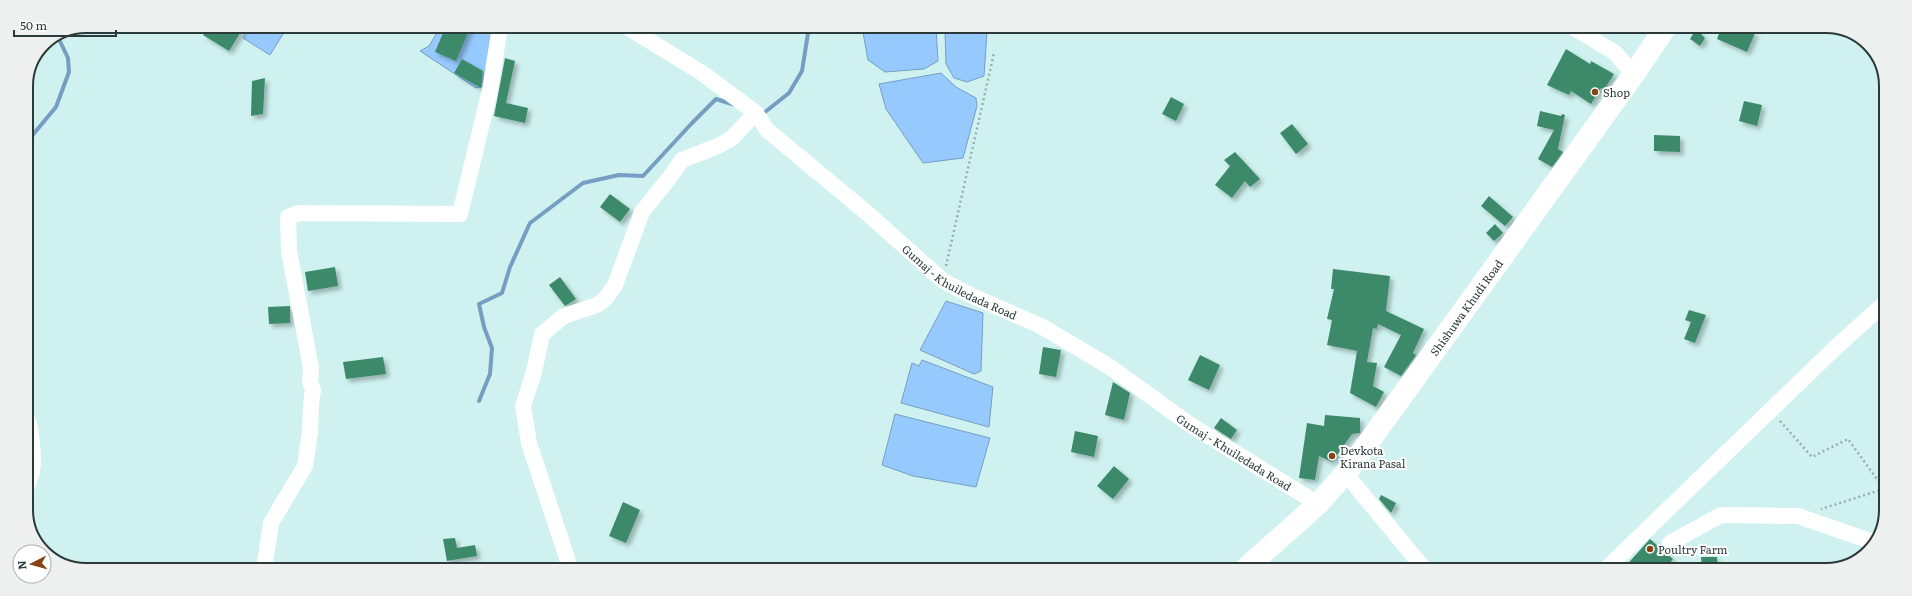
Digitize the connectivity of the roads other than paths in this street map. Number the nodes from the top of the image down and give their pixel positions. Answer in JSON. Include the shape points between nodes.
{"nodes":[{"id":1,"x":499,"y":33,"type":"edge"},
{"id":2,"x":637,"y":33,"type":"edge"},
{"id":3,"x":1582,"y":33,"type":"edge"},
{"id":4,"x":1662,"y":33,"type":"edge"},
{"id":5,"x":1634,"y":74,"type":"junction"},
{"id":6,"x":756,"y":113,"type":"junction"},
{"id":7,"x":1879,"y":309,"type":"edge"},
{"id":8,"x":1345,"y":473,"type":"junction"},
{"id":9,"x":1318,"y":504,"type":"junction"},
{"id":10,"x":1869,"y":541,"type":"edge"},
{"id":11,"x":1670,"y":544,"type":"dead end"},
{"id":12,"x":265,"y":563,"type":"edge"},
{"id":13,"x":568,"y":563,"type":"edge"},
{"id":14,"x":1252,"y":563,"type":"edge"},
{"id":15,"x":1419,"y":563,"type":"edge"},
{"id":16,"x":1612,"y":563,"type":"edge"}],
"edges":[{"from":1,"to":12,"type":"street","via":[[490,90],[460,214],[299,212],[288,218],[289,251],[313,390],[305,466],[271,523]]},
{"from":2,"to":6,"type":"street","name":"Gumaj - Khuiledada Road","via":[[702,73]]},
{"from":3,"to":5,"type":"street","via":[[1614,52]]},
{"from":4,"to":5,"type":"main road","name":"Shishuwa Khudi Road"},
{"from":5,"to":8,"type":"main road","name":"Shishuwa Khudi Road"},
{"from":6,"to":9,"type":"street","name":"Gumaj - Khuiledada Road","via":[[767,130],[867,213],[942,280],[1041,326],[1110,367],[1189,424]]},
{"from":6,"to":13,"type":"street","via":[[731,139],[682,160],[642,212],[615,285],[606,298],[597,305],[564,316],[542,334],[523,406],[529,443]]},
{"from":7,"to":16,"type":"street"},
{"from":8,"to":9,"type":"main road","name":"Shishuwa Khudi Road"},
{"from":8,"to":15,"type":"street"},
{"from":9,"to":14,"type":"main road","name":"Shishuwa Khudi Road"},
{"from":10,"to":11,"type":"street","via":[[1798,516],[1721,515]]}]}
